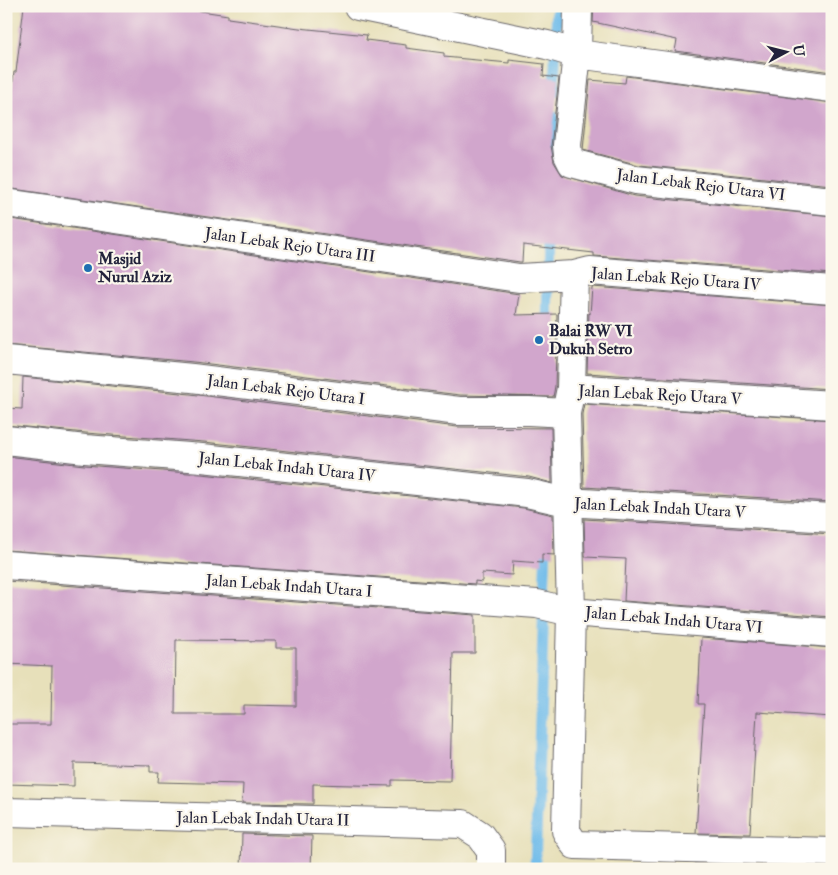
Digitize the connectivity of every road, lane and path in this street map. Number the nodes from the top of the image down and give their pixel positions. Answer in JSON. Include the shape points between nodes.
{"nodes":[{"id":1,"x":358,"y":6,"type":"edge"},
{"id":2,"x":578,"y":6,"type":"edge"},
{"id":3,"x":562,"y":49,"type":"junction"},
{"id":4,"x":832,"y":88,"type":"edge"},
{"id":5,"x":832,"y":201,"type":"edge"},
{"id":6,"x":6,"y":204,"type":"edge"},
{"id":7,"x":563,"y":276,"type":"junction"},
{"id":8,"x":832,"y":290,"type":"edge"},
{"id":9,"x":6,"y":360,"type":"edge"},
{"id":10,"x":564,"y":404,"type":"junction"},
{"id":11,"x":832,"y":405,"type":"edge"},
{"id":12,"x":6,"y":440,"type":"edge"},
{"id":13,"x":563,"y":501,"type":"junction"},
{"id":14,"x":832,"y":518,"type":"edge"},
{"id":15,"x":6,"y":565,"type":"edge"},
{"id":16,"x":556,"y":608,"type":"junction"},
{"id":17,"x":832,"y":633,"type":"edge"},
{"id":18,"x":6,"y":812,"type":"edge"},
{"id":19,"x":832,"y":852,"type":"edge"},
{"id":20,"x":491,"y":869,"type":"edge"}],
"edges":[{"from":1,"to":3,"type":"street"},
{"from":2,"to":3,"type":"street"},
{"from":3,"to":4,"type":"street"},
{"from":3,"to":5,"type":"street","name":"Jalan Lebak Rejo Utara VI","via":[[567,145],[572,163],[636,180]]},
{"from":6,"to":7,"type":"street","name":"Jalan Lebak Rejo Utara III","via":[[519,278]]},
{"from":7,"to":8,"type":"street","name":"Jalan Lebak Rejo Utara IV","via":[[590,271]]},
{"from":7,"to":10,"type":"street","name":"Jalan Lebak Rejo Utara IV"},
{"from":9,"to":10,"type":"street","name":"Jalan Lebak Rejo Utara I","via":[[192,378],[459,411],[530,411]]},
{"from":10,"to":11,"type":"street","name":"Jalan Lebak Rejo Utara V"},
{"from":10,"to":13,"type":"street","name":"Jalan Lebak Rejo Utara V"},
{"from":12,"to":13,"type":"street","name":"Jalan Lebak Indah Utara IV","via":[[527,493]]},
{"from":13,"to":14,"type":"street","name":"Jalan Lebak Indah Utara V"},
{"from":13,"to":16,"type":"street","name":"Jalan Lebak Indah Utara V"},
{"from":15,"to":16,"type":"street","name":"Jalan Lebak Indah Utara I"},
{"from":16,"to":17,"type":"street","name":"Jalan Lebak Indah Utara VI"},
{"from":16,"to":19,"type":"street","name":"Jalan Lebak Indah Utara VI","via":[[566,831],[575,845]]},
{"from":18,"to":20,"type":"street","name":"Jalan Lebak Indah Utara II","via":[[463,824],[480,835],[491,850]]}]}
